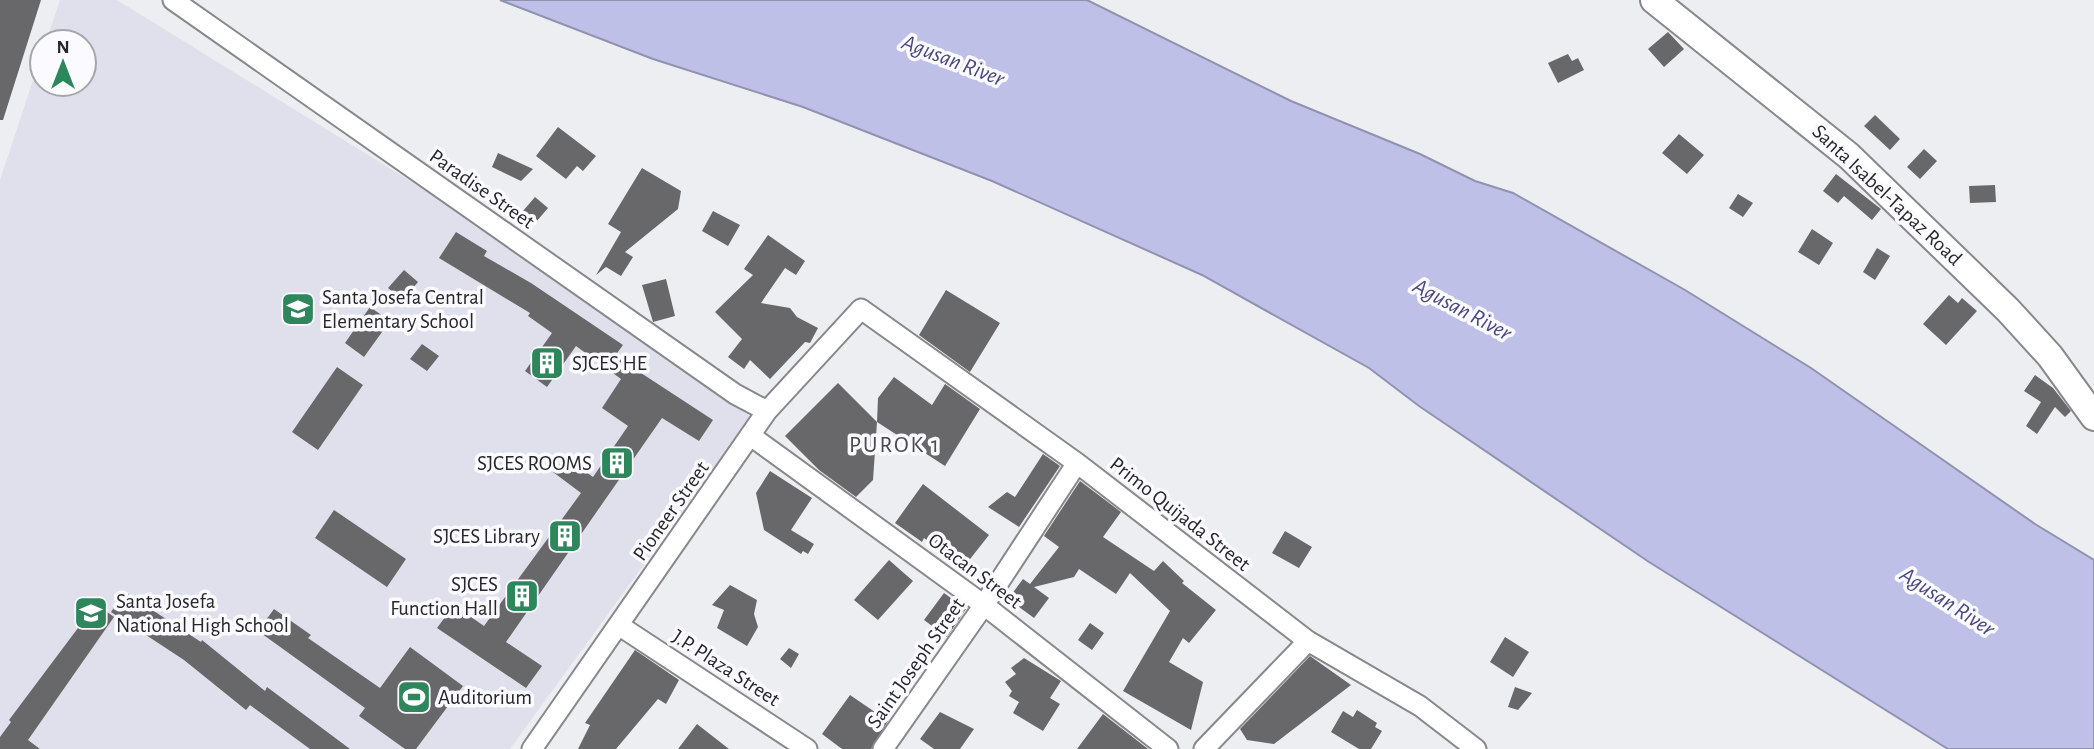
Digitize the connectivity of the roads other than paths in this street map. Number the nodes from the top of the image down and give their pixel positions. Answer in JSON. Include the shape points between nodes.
{"nodes":[{"id":1,"x":173,"y":0,"type":"edge"},
{"id":2,"x":1654,"y":0,"type":"edge"},
{"id":3,"x":861,"y":309,"type":"joint"},
{"id":4,"x":766,"y":411,"type":"junction"},
{"id":5,"x":2094,"y":416,"type":"edge"},
{"id":6,"x":751,"y":436,"type":"junction"},
{"id":7,"x":1077,"y":463,"type":"junction"},
{"id":8,"x":984,"y":605,"type":"junction"},
{"id":9,"x":620,"y":626,"type":"junction"},
{"id":10,"x":1308,"y":641,"type":"junction"},
{"id":11,"x":532,"y":749,"type":"edge"},
{"id":12,"x":807,"y":749,"type":"edge"},
{"id":13,"x":883,"y":749,"type":"edge"},
{"id":14,"x":1168,"y":749,"type":"edge"},
{"id":15,"x":1204,"y":749,"type":"edge"},
{"id":16,"x":1476,"y":749,"type":"edge"}],
"edges":[{"from":1,"to":4,"type":"street","name":"Paradise Street","via":[[735,394]]},
{"from":2,"to":5,"type":"street","name":"Santa Isabel-Tapaz Road","via":[[1849,156],[2008,310],[2050,356]]},
{"from":3,"to":4,"type":"street","name":"Pioneer Street"},
{"from":3,"to":7,"type":"street","name":"Primo Quijada Street"},
{"from":4,"to":6,"type":"street","name":"Pioneer Street"},
{"from":6,"to":8,"type":"street","name":"Otacan Street"},
{"from":6,"to":9,"type":"street","name":"Pioneer Street"},
{"from":7,"to":8,"type":"street","name":"Saint Joseph Street"},
{"from":7,"to":10,"type":"street","name":"Primo Quijada Street"},
{"from":8,"to":13,"type":"street","name":"Saint Joseph Street"},
{"from":8,"to":14,"type":"street","name":"Otacan Street"},
{"from":9,"to":11,"type":"street","name":"Pioneer Street"},
{"from":9,"to":12,"type":"street","name":"J.P. Plaza Street"},
{"from":10,"to":15,"type":"street"},
{"from":10,"to":16,"type":"street","name":"Primo Quijada Street","via":[[1420,706]]}]}
